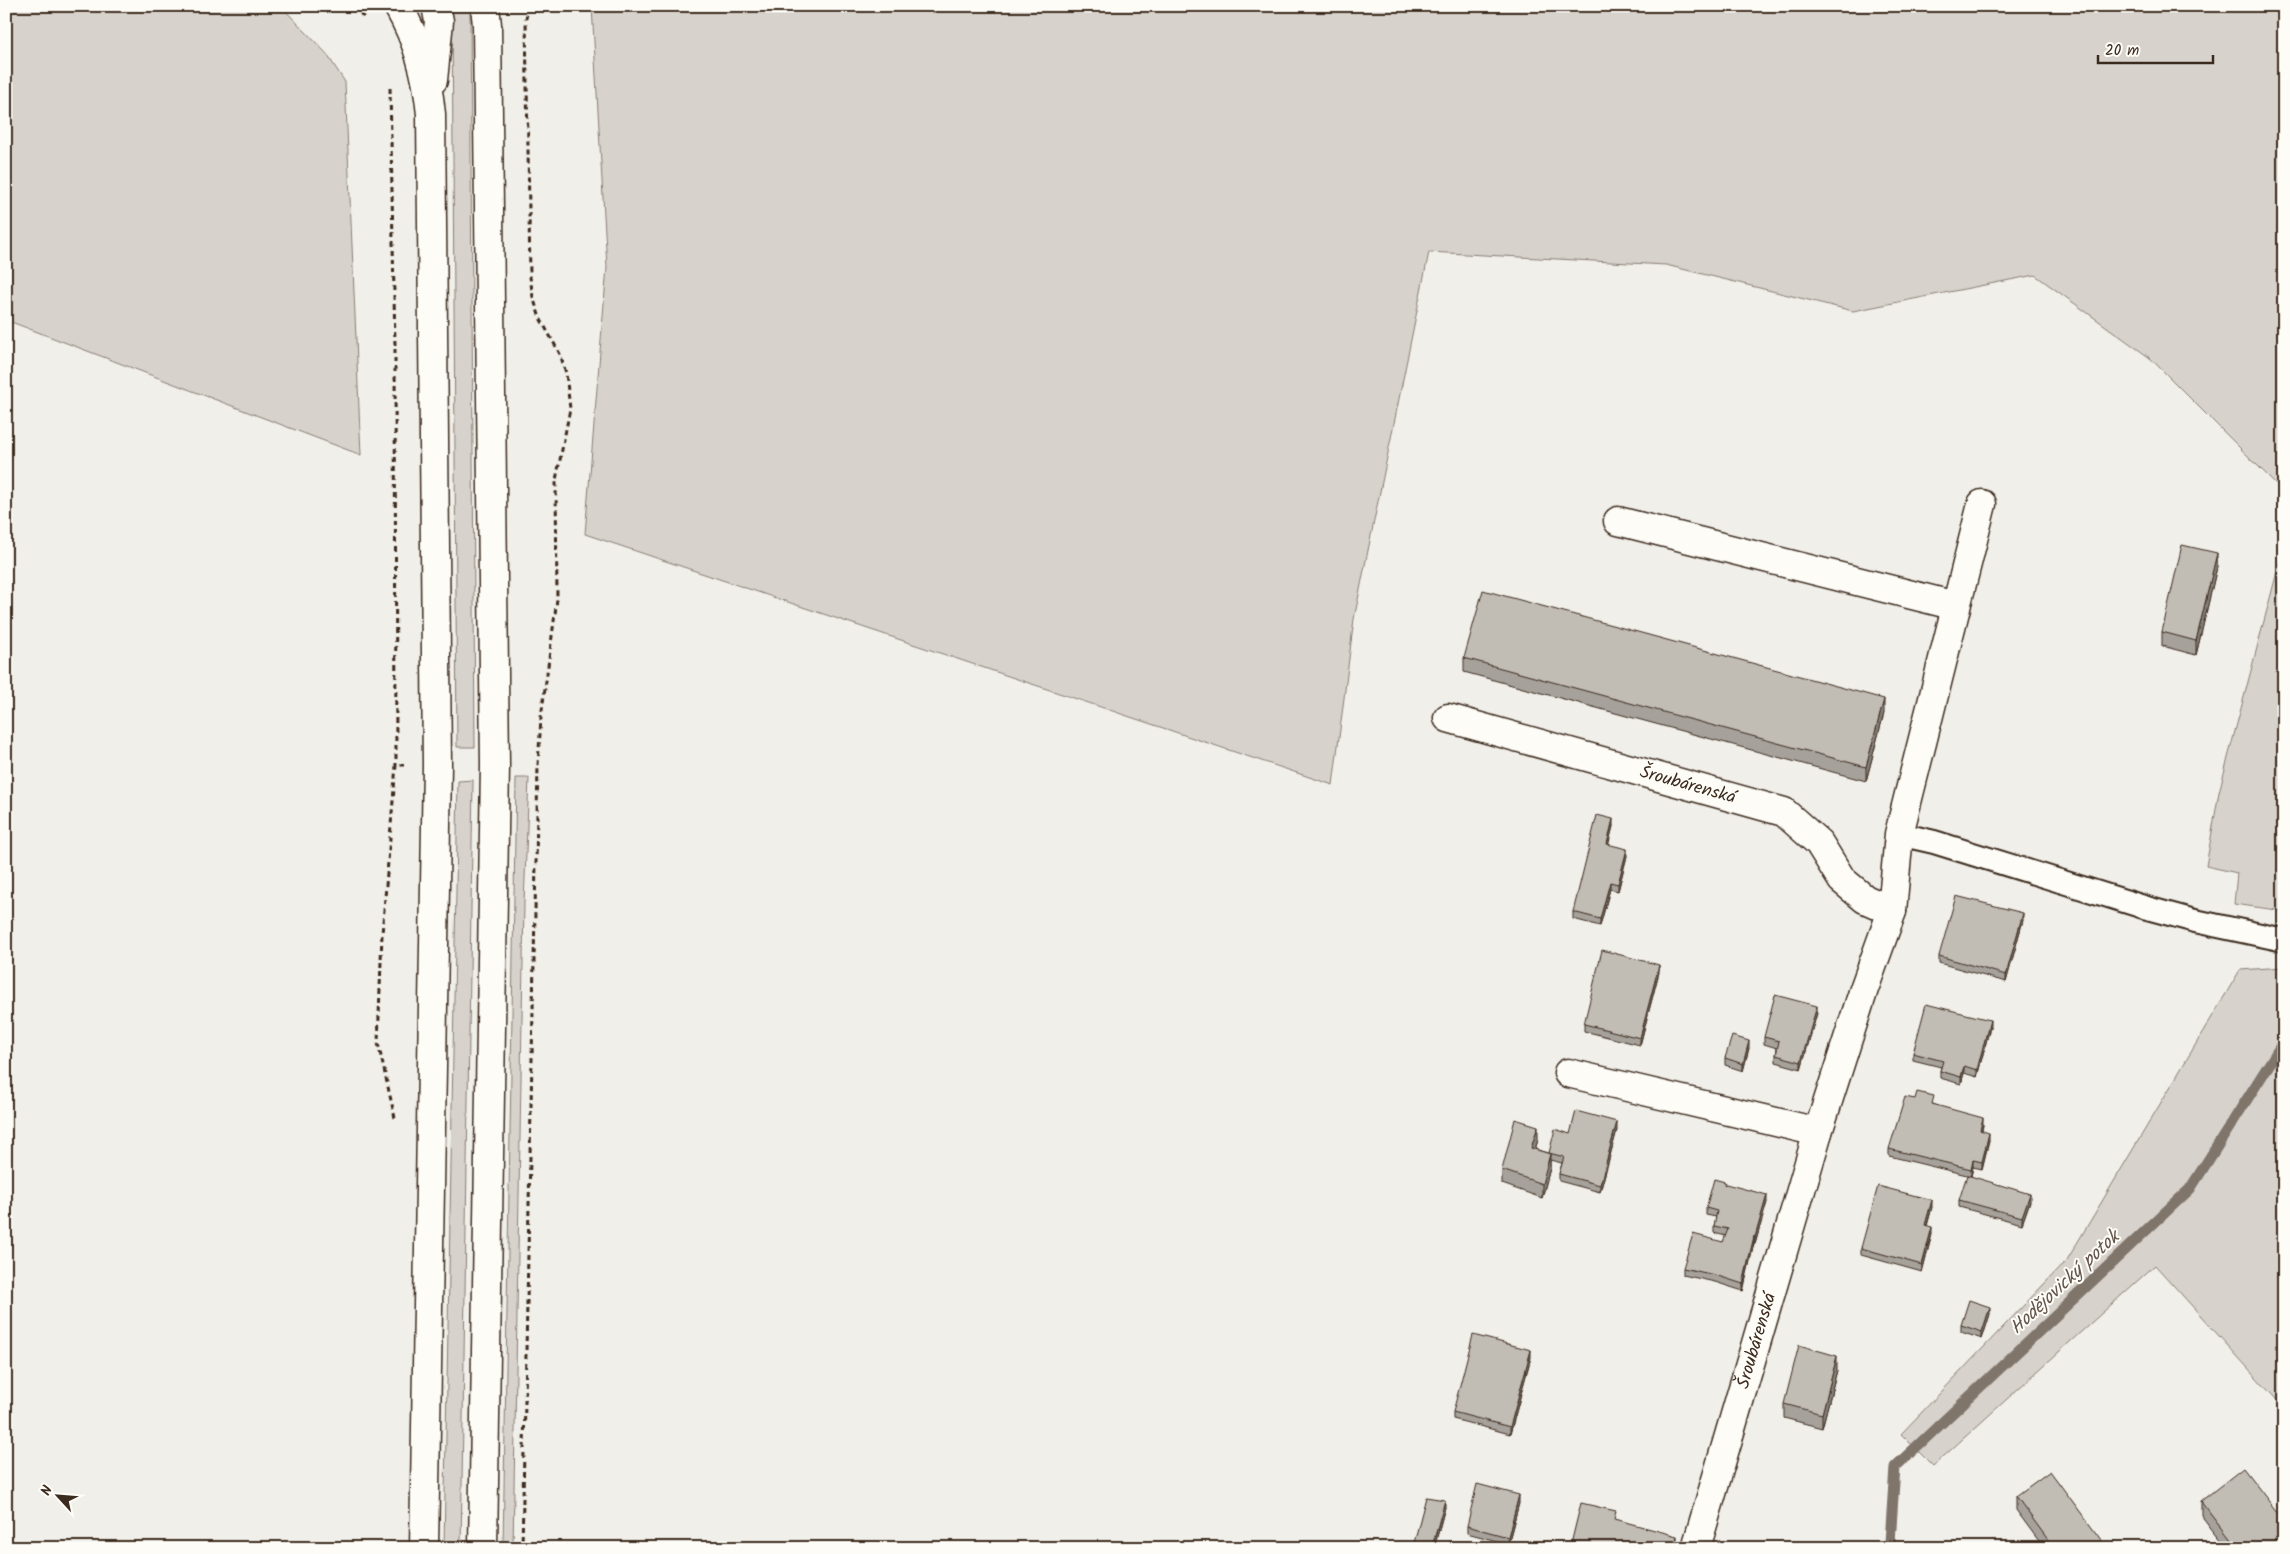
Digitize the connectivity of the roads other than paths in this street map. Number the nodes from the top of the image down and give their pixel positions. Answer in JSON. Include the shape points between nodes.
{"nodes":[{"id":1,"x":398,"y":6,"type":"edge"},
{"id":2,"x":436,"y":6,"type":"edge"},
{"id":3,"x":488,"y":13,"type":"edge"},
{"id":4,"x":431,"y":114,"type":"junction"},
{"id":5,"x":1982,"y":504,"type":"dead end"},
{"id":6,"x":1618,"y":521,"type":"dead end"},
{"id":7,"x":1956,"y":606,"type":"junction"},
{"id":8,"x":1448,"y":718,"type":"dead end"},
{"id":9,"x":1900,"y":834,"type":"junction"},
{"id":10,"x":1892,"y":911,"type":"junction"},
{"id":11,"x":2284,"y":940,"type":"edge"},
{"id":12,"x":1568,"y":1073,"type":"dead end"},
{"id":13,"x":1818,"y":1132,"type":"junction"},
{"id":14,"x":424,"y":1548,"type":"edge"},
{"id":15,"x":482,"y":1548,"type":"edge"},
{"id":16,"x":1696,"y":1548,"type":"edge"}],
"edges":[{"from":1,"to":4,"type":"main road","via":[[420,54],[428,83]]},
{"from":2,"to":4,"type":"main road","via":[[439,21]]},
{"from":3,"to":15,"type":"main road","via":[[495,765]]},
{"from":4,"to":14,"type":"main road","via":[[437,765]]},
{"from":5,"to":7,"type":"main road","name":"Šroubárenská"},
{"from":6,"to":7,"type":"main road"},
{"from":7,"to":9,"type":"main road","name":"Šroubárenská"},
{"from":8,"to":10,"type":"main road","name":"Šroubárenská","via":[[1784,812],[1819,843],[1842,880],[1865,899]]},
{"from":9,"to":10,"type":"main road","name":"Šroubárenská"},
{"from":9,"to":11,"type":"lane","via":[[2147,908]]},
{"from":10,"to":13,"type":"main road","name":"Šroubárenská"},
{"from":12,"to":13,"type":"main road"},
{"from":13,"to":16,"type":"main road","name":"Šroubárenská"}]}
